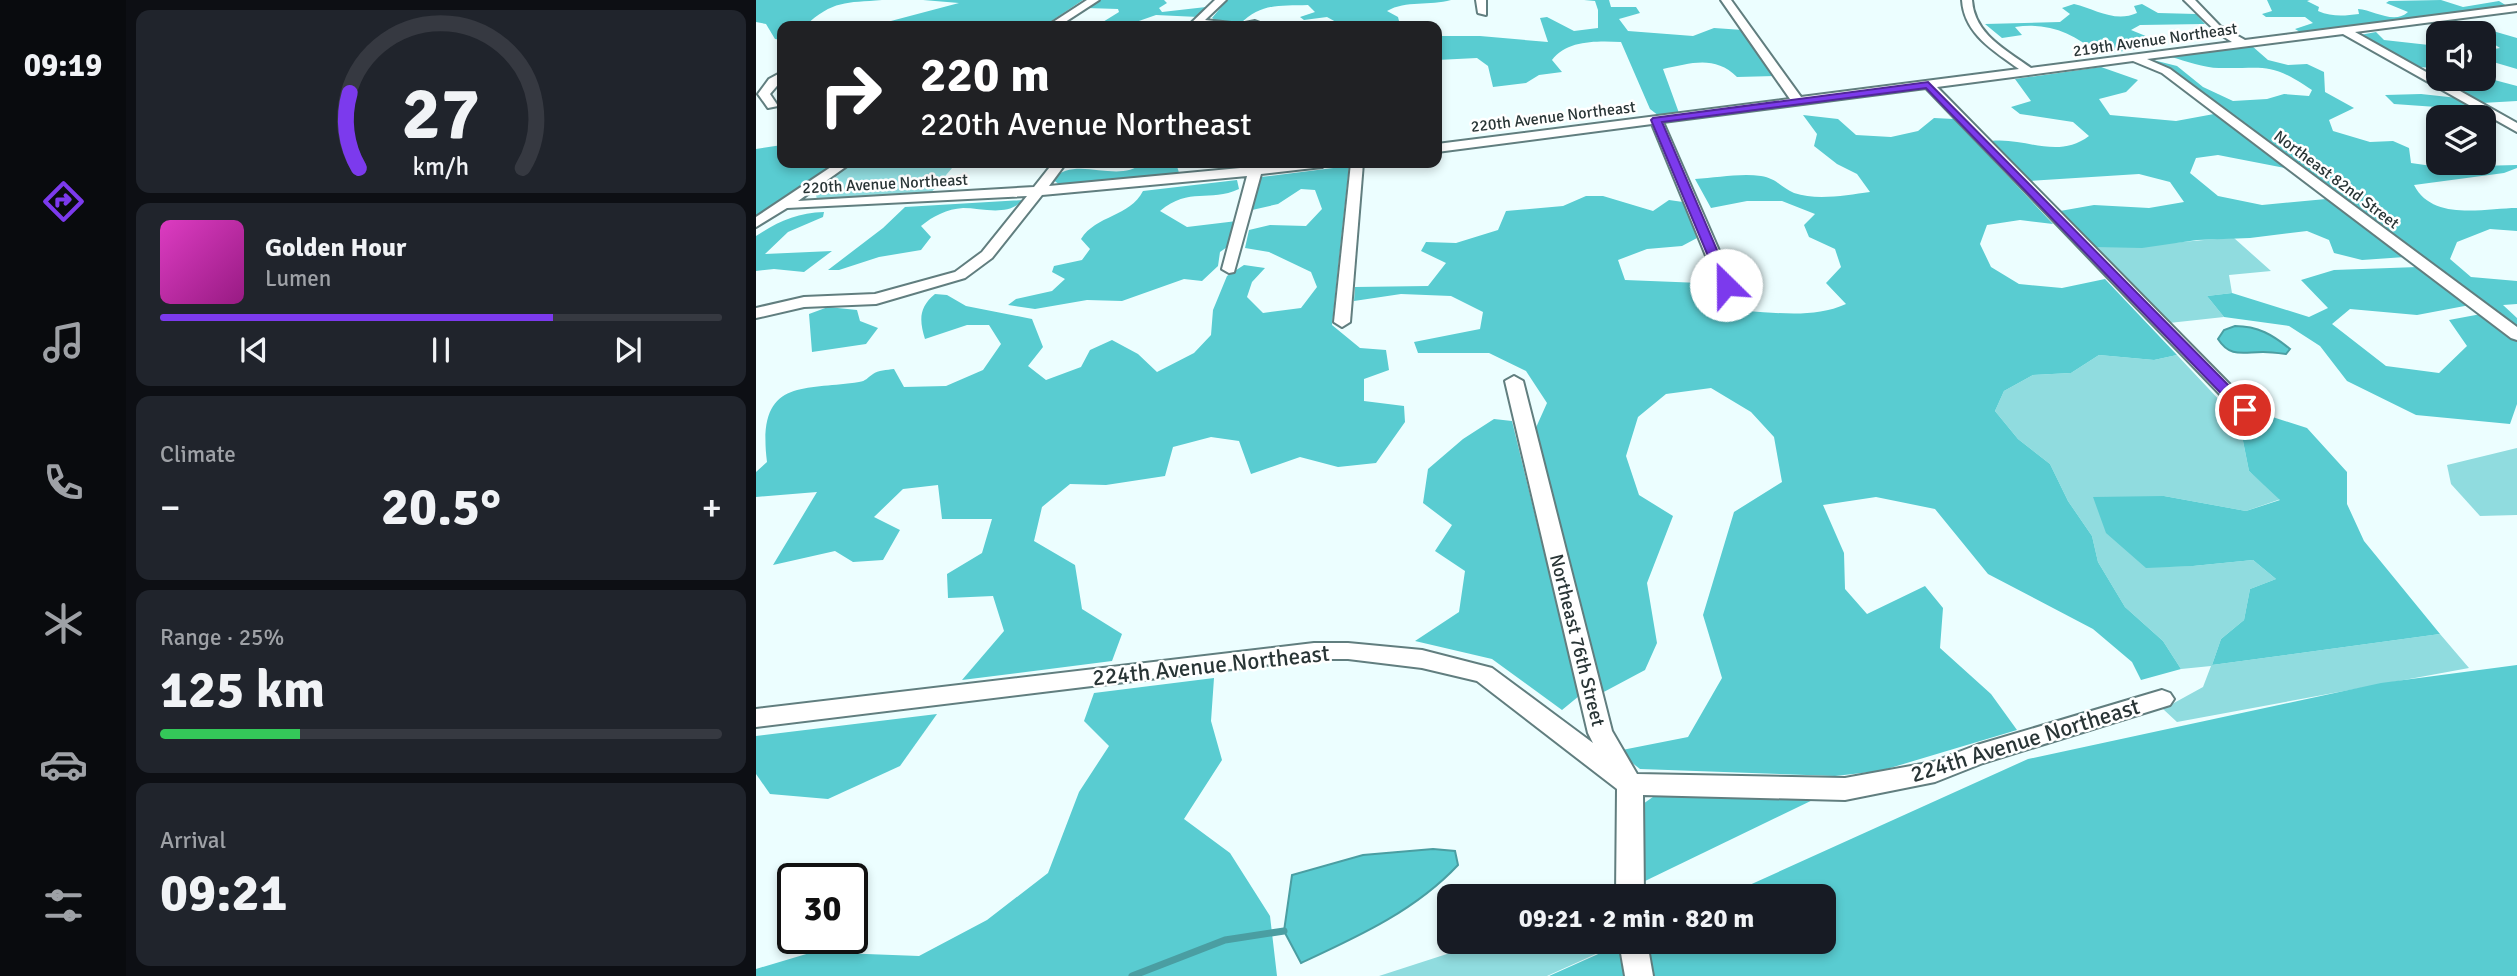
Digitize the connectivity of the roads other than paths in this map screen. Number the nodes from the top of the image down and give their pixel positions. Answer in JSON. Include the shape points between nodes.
{"nodes":[{"id":1,"x":1094,"y":0,"type":"edge"},
{"id":2,"x":1221,"y":0,"type":"edge"},
{"id":3,"x":1481,"y":0,"type":"edge"},
{"id":4,"x":1726,"y":0,"type":"edge"},
{"id":5,"x":1967,"y":0,"type":"edge"},
{"id":6,"x":2189,"y":0,"type":"edge"},
{"id":7,"x":2505,"y":0,"type":"edge"},
{"id":8,"x":2517,"y":6,"type":"edge"},
{"id":9,"x":1483,"y":13,"type":"dead end"},
{"id":10,"x":1060,"y":21,"type":"edge"},
{"id":11,"x":1200,"y":21,"type":"edge"},
{"id":12,"x":2344,"y":30,"type":"junction"},
{"id":13,"x":2242,"y":43,"type":"junction"},
{"id":14,"x":2132,"y":58,"type":"junction"},
{"id":15,"x":2029,"y":71,"type":"junction"},
{"id":16,"x":777,"y":78,"type":"edge"},
{"id":17,"x":1928,"y":85,"type":"junction"},
{"id":18,"x":1798,"y":102,"type":"junction"},
{"id":19,"x":777,"y":105,"type":"edge"},
{"id":20,"x":756,"y":110,"type":"edge"},
{"id":21,"x":1656,"y":120,"type":"junction"},
{"id":22,"x":2517,"y":128,"type":"edge"},
{"id":23,"x":1442,"y":147,"type":"edge"},
{"id":24,"x":838,"y":168,"type":"edge"},
{"id":25,"x":1056,"y":168,"type":"edge"},
{"id":26,"x":1285,"y":168,"type":"edge"},
{"id":27,"x":1357,"y":168,"type":"edge"},
{"id":28,"x":1255,"y":172,"type":"junction"},
{"id":29,"x":1034,"y":193,"type":"junction"},
{"id":30,"x":784,"y":204,"type":"junction"},
{"id":31,"x":756,"y":223,"type":"edge"},
{"id":32,"x":1229,"y":269,"type":"dead end"},
{"id":33,"x":1726,"y":285,"type":"dead end"},
{"id":34,"x":756,"y":313,"type":"edge"},
{"id":35,"x":1342,"y":322,"type":"dead end"},
{"id":36,"x":2517,"y":335,"type":"edge"},
{"id":37,"x":1514,"y":381,"type":"dead end"},
{"id":38,"x":2245,"y":410,"type":"dead end"},
{"id":39,"x":2162,"y":699,"type":"dead end"},
{"id":40,"x":756,"y":718,"type":"edge"},
{"id":41,"x":1630,"y":784,"type":"junction"},
{"id":42,"x":1630,"y":884,"type":"edge"},
{"id":43,"x":1635,"y":954,"type":"edge"},
{"id":44,"x":1639,"y":976,"type":"edge"}],
"edges":[{"from":1,"to":10,"type":"street"},
{"from":2,"to":11,"type":"street"},
{"from":3,"to":9,"type":"street"},
{"from":4,"to":18,"type":"street"},
{"from":5,"to":15,"type":"street","via":[[1970,22]]},
{"from":6,"to":13,"type":"street","via":[[2216,29]]},
{"from":7,"to":8,"type":"street"},
{"from":8,"to":12,"type":"street","name":"219th Avenue Northeast"},
{"from":12,"to":13,"type":"street","name":"219th Avenue Northeast"},
{"from":12,"to":22,"type":"street"},
{"from":13,"to":14,"type":"street","name":"219th Avenue Northeast"},
{"from":14,"to":15,"type":"street","name":"219th Avenue Northeast"},
{"from":14,"to":36,"type":"street","name":"Northeast 82nd Street","via":[[2166,71]]},
{"from":15,"to":17,"type":"street","name":"219th Avenue Northeast"},
{"from":16,"to":19,"type":"street","via":[[764,94]]},
{"from":17,"to":18,"type":"street","name":"219th Avenue Northeast"},
{"from":17,"to":38,"type":"street"},
{"from":18,"to":21,"type":"street","name":"220th Avenue Northeast"},
{"from":19,"to":20,"type":"street"},
{"from":21,"to":23,"type":"street","name":"220th Avenue Northeast"},
{"from":21,"to":33,"type":"street"},
{"from":24,"to":30,"type":"street"},
{"from":25,"to":29,"type":"street"},
{"from":26,"to":28,"type":"street","name":"220th Avenue Northeast"},
{"from":27,"to":35,"type":"street"},
{"from":28,"to":29,"type":"street","name":"220th Avenue Northeast"},
{"from":28,"to":32,"type":"street"},
{"from":29,"to":30,"type":"street","name":"220th Avenue Northeast"},
{"from":29,"to":34,"type":"street","via":[[987,255],[960,275],[876,299],[804,302]]},
{"from":30,"to":31,"type":"street"},
{"from":37,"to":41,"type":"street","name":"Northeast 76th Street","via":[[1600,733]]},
{"from":39,"to":41,"type":"street","name":"224th Avenue Northeast","via":[[1935,772],[1845,789]]},
{"from":40,"to":41,"type":"street","name":"224th Avenue Northeast","via":[[1192,665],[1348,651],[1422,659],[1484,674]]},
{"from":41,"to":42,"type":"street"},
{"from":43,"to":44,"type":"street"}]}
